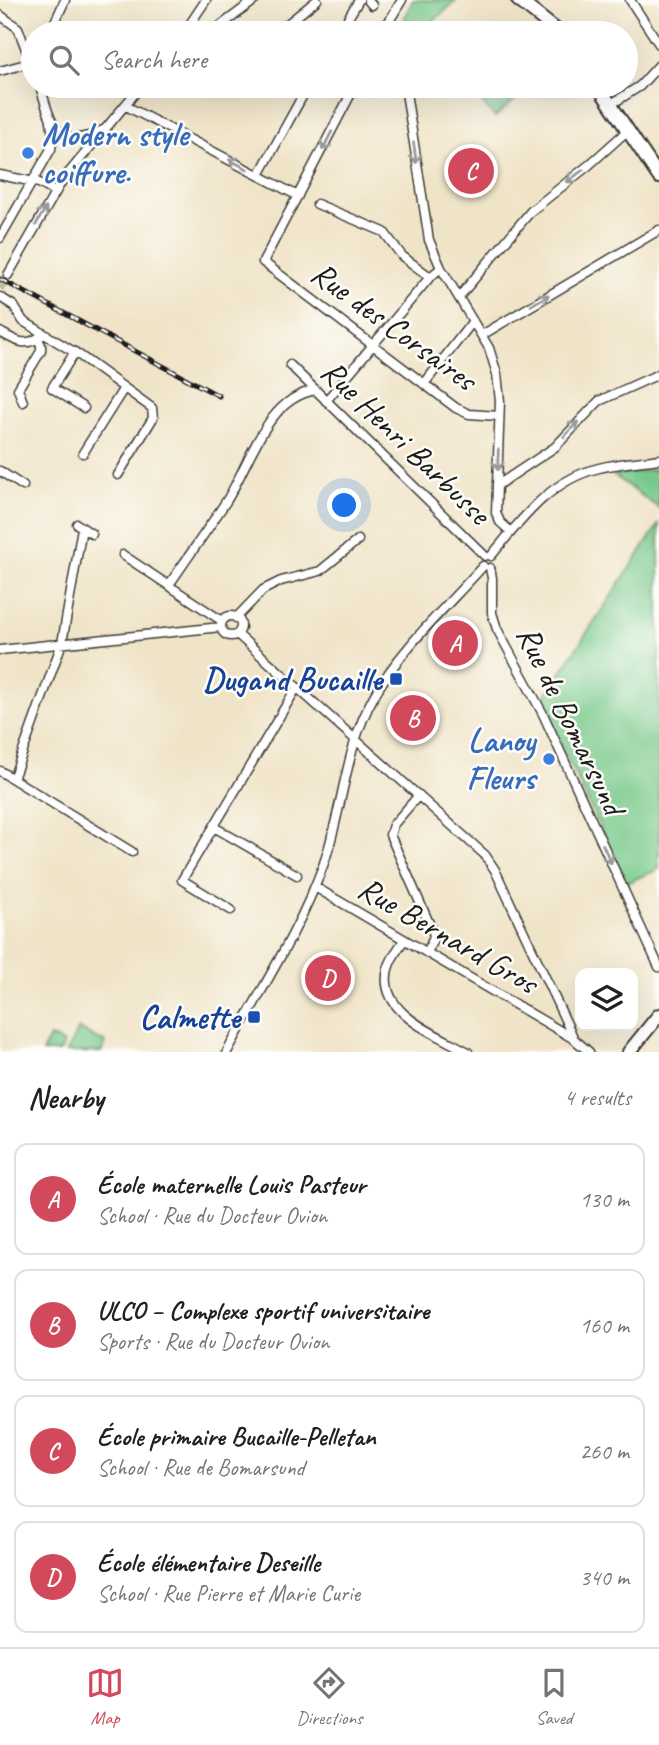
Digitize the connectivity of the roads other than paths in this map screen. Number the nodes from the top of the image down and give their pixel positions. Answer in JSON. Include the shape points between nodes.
{"nodes":[{"id":1,"x":65,"y":0,"type":"edge"},
{"id":2,"x":206,"y":0,"type":"edge"},
{"id":3,"x":255,"y":0,"type":"edge"},
{"id":4,"x":317,"y":0,"type":"edge"},
{"id":5,"x":359,"y":0,"type":"edge"},
{"id":6,"x":402,"y":0,"type":"edge"},
{"id":7,"x":518,"y":0,"type":"edge"},
{"id":8,"x":630,"y":0,"type":"edge"},
{"id":9,"x":0,"y":15,"type":"edge"},
{"id":10,"x":57,"y":21,"type":"edge"},
{"id":11,"x":193,"y":21,"type":"edge"},
{"id":12,"x":227,"y":21,"type":"edge"},
{"id":13,"x":291,"y":21,"type":"edge"},
{"id":14,"x":346,"y":21,"type":"edge"},
{"id":15,"x":388,"y":21,"type":"edge"},
{"id":16,"x":545,"y":21,"type":"edge"},
{"id":17,"x":21,"y":35,"type":"edge"},
{"id":18,"x":659,"y":44,"type":"edge"},
{"id":19,"x":659,"y":65,"type":"edge"},
{"id":20,"x":21,"y":67,"type":"edge"},
{"id":21,"x":0,"y":71,"type":"edge"},
{"id":22,"x":638,"y":87,"type":"edge"},
{"id":23,"x":44,"y":98,"type":"edge"},
{"id":24,"x":132,"y":98,"type":"edge"},
{"id":25,"x":301,"y":98,"type":"edge"},
{"id":26,"x":349,"y":98,"type":"edge"},
{"id":27,"x":407,"y":98,"type":"edge"},
{"id":28,"x":606,"y":98,"type":"edge"},
{"id":29,"x":621,"y":98,"type":"edge"},
{"id":30,"x":610,"y":105,"type":"junction"},
{"id":31,"x":126,"y":106,"type":"junction"},
{"id":32,"x":51,"y":121,"type":"junction"},
{"id":33,"x":106,"y":129,"type":"junction"},
{"id":34,"x":627,"y":131,"type":"junction"},
{"id":35,"x":0,"y":175,"type":"edge"},
{"id":36,"x":259,"y":175,"type":"junction"},
{"id":37,"x":659,"y":177,"type":"edge"},
{"id":38,"x":32,"y":182,"type":"junction"},
{"id":39,"x":55,"y":192,"type":"junction"},
{"id":40,"x":298,"y":196,"type":"junction"},
{"id":41,"x":317,"y":204,"type":"dead end"},
{"id":42,"x":659,"y":230,"type":"edge"},
{"id":43,"x":0,"y":238,"type":"edge"},
{"id":44,"x":441,"y":268,"type":"junction"},
{"id":45,"x":8,"y":275,"type":"tunnel mouth"},
{"id":46,"x":430,"y":277,"type":"junction"},
{"id":47,"x":0,"y":297,"type":"edge"},
{"id":48,"x":459,"y":297,"type":"junction"},
{"id":49,"x":473,"y":321,"type":"junction"},
{"id":50,"x":0,"y":332,"type":"edge"},
{"id":51,"x":482,"y":335,"type":"junction"},
{"id":52,"x":41,"y":336,"type":"junction"},
{"id":53,"x":373,"y":345,"type":"junction"},
{"id":54,"x":75,"y":352,"type":"junction"},
{"id":55,"x":290,"y":365,"type":"dead end"},
{"id":56,"x":659,"y":374,"type":"edge"},
{"id":57,"x":424,"y":384,"type":"junction"},
{"id":58,"x":124,"y":388,"type":"junction"},
{"id":59,"x":316,"y":390,"type":"junction"},
{"id":60,"x":23,"y":401,"type":"dead end"},
{"id":61,"x":326,"y":401,"type":"junction"},
{"id":62,"x":84,"y":408,"type":"dead end"},
{"id":63,"x":499,"y":416,"type":"junction"},
{"id":64,"x":83,"y":453,"type":"dead end"},
{"id":65,"x":659,"y":459,"type":"edge"},
{"id":66,"x":0,"y":471,"type":"edge"},
{"id":67,"x":118,"y":475,"type":"dead end"},
{"id":68,"x":498,"y":485,"type":"junction"},
{"id":69,"x":23,"y":486,"type":"dead end"},
{"id":70,"x":511,"y":531,"type":"junction"},
{"id":71,"x":92,"y":534,"type":"dead end"},
{"id":72,"x":358,"y":540,"type":"dead end"},
{"id":73,"x":123,"y":555,"type":"dead end"},
{"id":74,"x":488,"y":556,"type":"junction"},
{"id":75,"x":486,"y":567,"type":"junction"},
{"id":76,"x":169,"y":585,"type":"junction"},
{"id":77,"x":236,"y":618,"type":"junction"},
{"id":78,"x":222,"y":624,"type":"junction"},
{"id":79,"x":237,"y":634,"type":"junction"},
{"id":80,"x":62,"y":643,"type":"junction"},
{"id":81,"x":0,"y":650,"type":"edge"},
{"id":82,"x":298,"y":687,"type":"junction"},
{"id":83,"x":355,"y":738,"type":"junction"},
{"id":84,"x":0,"y":771,"type":"edge"},
{"id":85,"x":13,"y":779,"type":"junction"},
{"id":86,"x":419,"y":795,"type":"junction"},
{"id":87,"x":214,"y":827,"type":"junction"},
{"id":88,"x":132,"y":852,"type":"dead end"},
{"id":89,"x":297,"y":876,"type":"dead end"},
{"id":90,"x":315,"y":887,"type":"junction"},
{"id":91,"x":231,"y":910,"type":"dead end"},
{"id":92,"x":404,"y":940,"type":"junction"},
{"id":93,"x":427,"y":953,"type":"junction"},
{"id":94,"x":659,"y":967,"type":"edge"},
{"id":95,"x":659,"y":1015,"type":"edge"},
{"id":96,"x":573,"y":1039,"type":"junction"},
{"id":97,"x":226,"y":1052,"type":"edge"},
{"id":98,"x":468,"y":1052,"type":"edge"},
{"id":99,"x":589,"y":1052,"type":"edge"},
{"id":100,"x":629,"y":1052,"type":"edge"}],
"edges":[{"from":1,"to":10,"type":"street"},
{"from":2,"to":11,"type":"street"},
{"from":3,"to":12,"type":"street"},
{"from":4,"to":13,"type":"street"},
{"from":5,"to":14,"type":"street"},
{"from":6,"to":15,"type":"street"},
{"from":7,"to":16,"type":"street"},
{"from":8,"to":18,"type":"street"},
{"from":9,"to":17,"type":"street"},
{"from":19,"to":22,"type":"street"},
{"from":20,"to":21,"type":"street"},
{"from":23,"to":32,"type":"street"},
{"from":24,"to":31,"type":"street"},
{"from":25,"to":36,"type":"street"},
{"from":26,"to":40,"type":"street","one_way":true},
{"from":27,"to":44,"type":"street","one_way":true,"via":[[426,229]]},
{"from":28,"to":30,"type":"street"},
{"from":29,"to":30,"type":"street"},
{"from":30,"to":34,"type":"street"},
{"from":31,"to":33,"type":"street"},
{"from":36,"to":31,"type":"street","one_way":true},
{"from":32,"to":33,"type":"street","via":[[67,139]]},
{"from":32,"to":38,"type":"street","via":[[52,145]]},
{"from":33,"to":39,"type":"street"},
{"from":34,"to":37,"type":"street"},
{"from":34,"to":48,"type":"street","one_way":true,"via":[[531,211]]},
{"from":35,"to":38,"type":"street"},
{"from":36,"to":40,"type":"street"},
{"from":38,"to":39,"type":"street"},
{"from":38,"to":43,"type":"street"},
{"from":45,"to":39,"type":"street","one_way":true},
{"from":40,"to":53,"type":"street","name":"Rue des Corsaires","via":[[263,262]]},
{"from":41,"to":46,"type":"street","via":[[384,232],[402,256]]},
{"from":51,"to":42,"type":"street","one_way":true},
{"from":44,"to":46,"type":"street"},
{"from":44,"to":48,"type":"street"},
{"from":46,"to":53,"type":"street"},
{"from":47,"to":52,"type":"street"},
{"from":48,"to":49,"type":"street"},
{"from":49,"to":51,"type":"street"},
{"from":49,"to":57,"type":"street"},
{"from":50,"to":52,"type":"street","via":[[21,344]]},
{"from":51,"to":63,"type":"street","via":[[497,374]]},
{"from":52,"to":54,"type":"street"},
{"from":52,"to":60,"type":"street","via":[[41,351],[18,387]]},
{"from":53,"to":57,"type":"street","name":"Rue des Corsaires"},
{"from":53,"to":61,"type":"street"},
{"from":54,"to":58,"type":"street"},
{"from":54,"to":62,"type":"street","via":[[52,388]]},
{"from":55,"to":59,"type":"street","name":"Rue Henri Barbusse"},
{"from":68,"to":56,"type":"street","one_way":true,"via":[[555,447],[599,401]]},
{"from":57,"to":63,"type":"street","name":"Rue des Corsaires","via":[[463,412]]},
{"from":58,"to":64,"type":"street"},
{"from":58,"to":67,"type":"street","via":[[154,414]]},
{"from":59,"to":61,"type":"street","name":"Rue Henri Barbusse"},
{"from":59,"to":76,"type":"street","via":[[295,397],[272,420],[230,495]]},
{"from":61,"to":74,"type":"street","name":"Rue Henri Barbusse"},
{"from":63,"to":68,"type":"street","one_way":true},
{"from":65,"to":70,"type":"street","via":[[575,477],[546,495]]},
{"from":66,"to":69,"type":"street"},
{"from":68,"to":70,"type":"street","via":[[497,517]]},
{"from":70,"to":74,"type":"street"},
{"from":71,"to":80,"type":"street","via":[[80,526]]},
{"from":72,"to":77,"type":"street","via":[[320,571],[266,588]]},
{"from":73,"to":76,"type":"street"},
{"from":74,"to":75,"type":"street","name":"Rue de Bomarsund","via":[[494,563]]},
{"from":75,"to":83,"type":"street","via":[[391,670]]},
{"from":75,"to":94,"type":"street","name":"Rue de Bomarsund","one_way":true,"via":[[492,580],[494,620],[543,714]]},
{"from":76,"to":78,"type":"street"},
{"from":77,"to":78,"type":"street","via":[[228,617]]},
{"from":77,"to":79,"type":"street","via":[[241,626]]},
{"from":78,"to":79,"type":"street","via":[[227,636]]},
{"from":78,"to":80,"type":"street"},
{"from":79,"to":82,"type":"street"},
{"from":80,"to":81,"type":"street"},
{"from":80,"to":85,"type":"street"},
{"from":82,"to":83,"type":"street"},
{"from":82,"to":87,"type":"street"},
{"from":83,"to":86,"type":"street"},
{"from":83,"to":90,"type":"street","via":[[333,834]]},
{"from":84,"to":85,"type":"street"},
{"from":85,"to":88,"type":"street"},
{"from":86,"to":93,"type":"street","via":[[390,835],[433,934]]},
{"from":86,"to":96,"type":"street","via":[[492,865]]},
{"from":87,"to":89,"type":"street"},
{"from":87,"to":91,"type":"street","via":[[182,880]]},
{"from":90,"to":92,"type":"street","name":"Rue Bernard Gros"},
{"from":90,"to":97,"type":"street"},
{"from":92,"to":93,"type":"street","name":"Rue Bernard Gros"},
{"from":92,"to":98,"type":"street","via":[[388,973],[388,992],[395,1005],[405,1016]]},
{"from":93,"to":96,"type":"street","name":"Rue Bernard Gros"},
{"from":95,"to":100,"type":"street"},
{"from":96,"to":99,"type":"street","name":"Rue Bernard Gros"}]}
